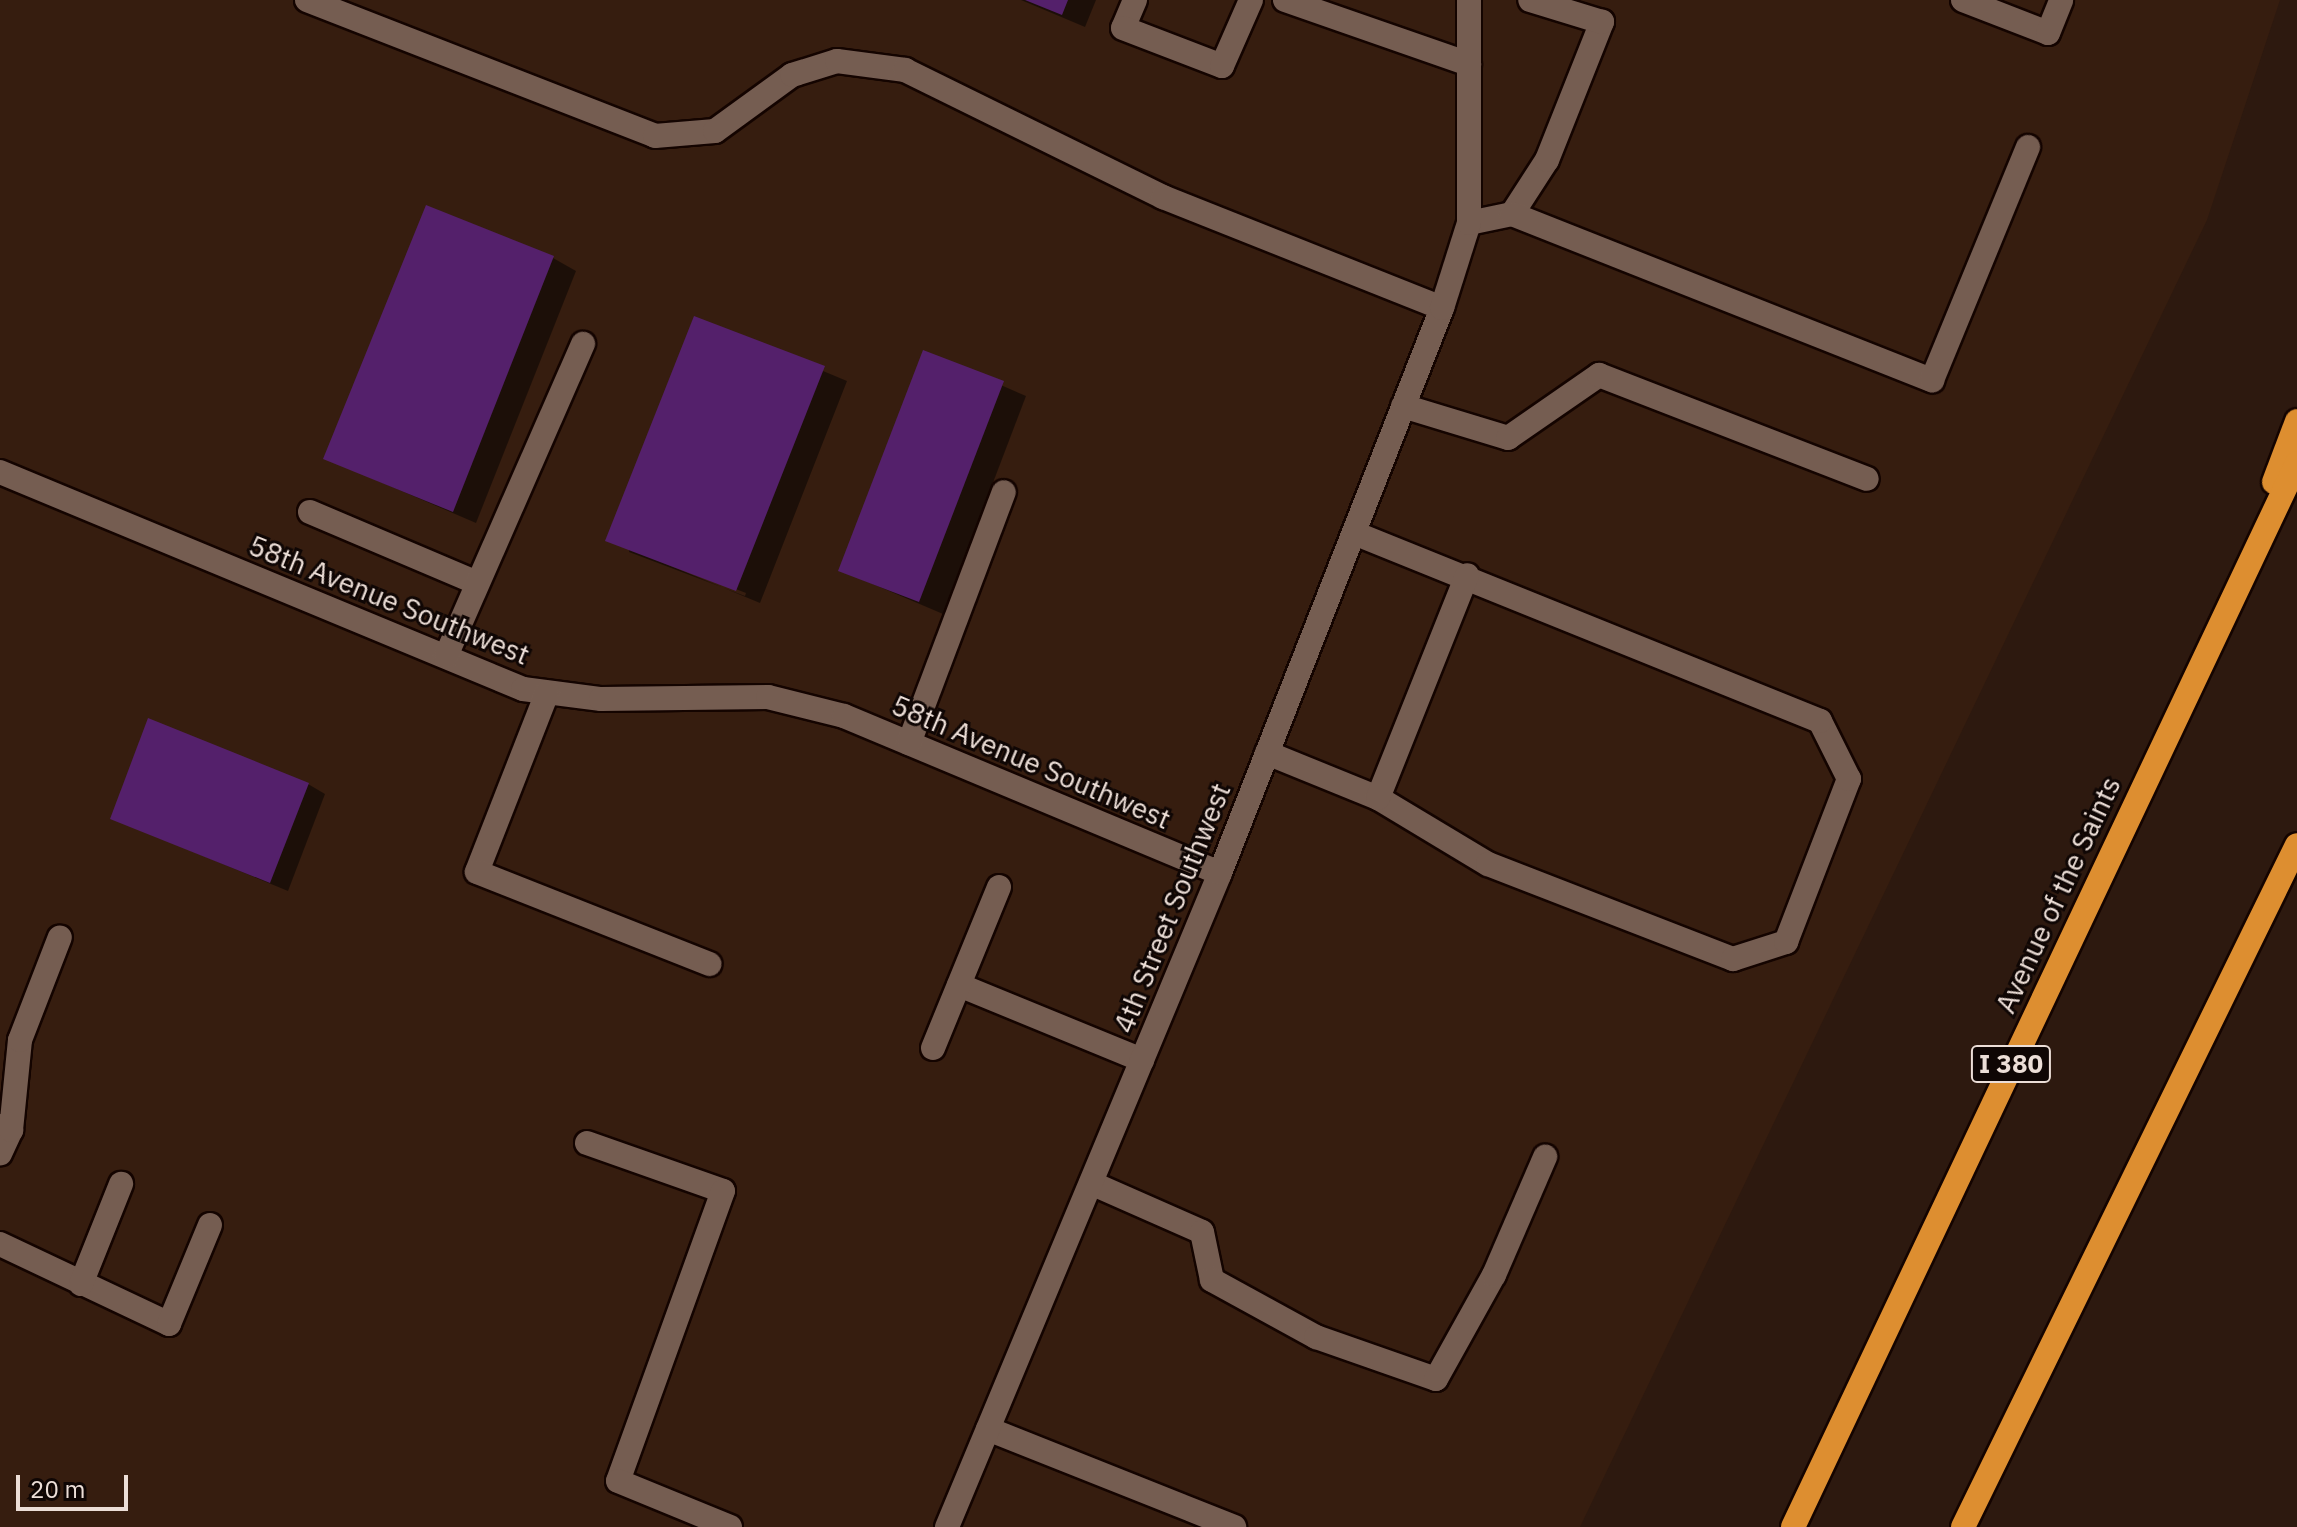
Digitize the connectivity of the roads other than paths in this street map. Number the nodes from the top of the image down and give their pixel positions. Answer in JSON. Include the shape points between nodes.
{"nodes":[{"id":1,"x":307,"y":0,"type":"edge"},
{"id":2,"x":1135,"y":0,"type":"edge"},
{"id":3,"x":1251,"y":0,"type":"edge"},
{"id":4,"x":1285,"y":0,"type":"edge"},
{"id":5,"x":1469,"y":0,"type":"edge"},
{"id":6,"x":1530,"y":0,"type":"edge"},
{"id":7,"x":1963,"y":0,"type":"edge"},
{"id":8,"x":2061,"y":0,"type":"edge"},
{"id":9,"x":1469,"y":64,"type":"junction"},
{"id":10,"x":2028,"y":147,"type":"dead end"},
{"id":11,"x":1512,"y":214,"type":"junction"},
{"id":12,"x":1469,"y":223,"type":"junction"},
{"id":13,"x":1442,"y":308,"type":"junction"},
{"id":14,"x":583,"y":344,"type":"dead end"},
{"id":15,"x":1403,"y":406,"type":"junction"},
{"id":16,"x":2297,"y":421,"type":"edge"},
{"id":17,"x":2297,"y":463,"type":"edge"},
{"id":18,"x":0,"y":472,"type":"edge"},
{"id":19,"x":1867,"y":479,"type":"dead end"},
{"id":20,"x":1004,"y":492,"type":"dead end"},
{"id":21,"x":310,"y":512,"type":"dead end"},
{"id":22,"x":1354,"y":533,"type":"junction"},
{"id":23,"x":1467,"y":575,"type":"junction"},
{"id":24,"x":477,"y":583,"type":"junction"},
{"id":25,"x":2230,"y":602,"type":"junction"},
{"id":26,"x":446,"y":656,"type":"junction"},
{"id":27,"x":547,"y":693,"type":"junction"},
{"id":28,"x":909,"y":743,"type":"junction"},
{"id":29,"x":1267,"y":753,"type":"junction"},
{"id":30,"x":1378,"y":798,"type":"junction"},
{"id":31,"x":2297,"y":845,"type":"edge"},
{"id":32,"x":1220,"y":873,"type":"junction"},
{"id":33,"x":2297,"y":881,"type":"edge"},
{"id":34,"x":999,"y":887,"type":"dead end"},
{"id":35,"x":60,"y":937,"type":"dead end"},
{"id":36,"x":709,"y":964,"type":"dead end"},
{"id":37,"x":959,"y":985,"type":"junction"},
{"id":38,"x":10,"y":1035,"type":"edge"},
{"id":39,"x":933,"y":1048,"type":"dead end"},
{"id":40,"x":2199,"y":1049,"type":"junction"},
{"id":41,"x":1142,"y":1060,"type":"junction"},
{"id":42,"x":5,"y":1128,"type":"edge"},
{"id":43,"x":587,"y":1143,"type":"dead end"},
{"id":44,"x":0,"y":1154,"type":"edge"},
{"id":45,"x":1545,"y":1157,"type":"dead end"},
{"id":46,"x":1091,"y":1183,"type":"junction"},
{"id":47,"x":121,"y":1184,"type":"dead end"},
{"id":48,"x":210,"y":1225,"type":"dead end"},
{"id":49,"x":0,"y":1244,"type":"edge"},
{"id":50,"x":81,"y":1284,"type":"junction"},
{"id":51,"x":988,"y":1429,"type":"junction"},
{"id":52,"x":730,"y":1527,"type":"edge"},
{"id":53,"x":947,"y":1527,"type":"edge"},
{"id":54,"x":1234,"y":1527,"type":"edge"},
{"id":55,"x":1793,"y":1527,"type":"edge"},
{"id":56,"x":1963,"y":1527,"type":"edge"}],
"edges":[{"from":1,"to":13,"type":"street","via":[[655,136],[715,131],[792,75],[837,61],[905,70],[1163,197]]},
{"from":2,"to":3,"type":"street","via":[[1123,28],[1222,66]]},
{"from":4,"to":9,"type":"street"},
{"from":5,"to":9,"type":"street","name":"4th Street Southwest"},
{"from":6,"to":11,"type":"street","via":[[1602,22],[1547,160]]},
{"from":7,"to":8,"type":"street","via":[[2048,33]]},
{"from":9,"to":12,"type":"street","name":"4th Street Southwest"},
{"from":10,"to":11,"type":"street","via":[[1932,380]]},
{"from":11,"to":12,"type":"street"},
{"from":12,"to":13,"type":"street","name":"4th Street Southwest"},
{"from":13,"to":15,"type":"street","name":"4th Street Southwest"},
{"from":14,"to":24,"type":"street"},
{"from":15,"to":19,"type":"street","via":[[1508,438],[1599,375]]},
{"from":15,"to":22,"type":"street","name":"4th Street Southwest"},
{"from":16,"to":25,"type":"highway"},
{"from":17,"to":25,"type":"highway","name":"Avenue of the Saints","number":"I 380"},
{"from":18,"to":26,"type":"street","name":"58th Avenue Southwest"},
{"from":20,"to":28,"type":"street"},
{"from":21,"to":24,"type":"street"},
{"from":22,"to":23,"type":"street"},
{"from":22,"to":29,"type":"street","name":"4th Street Southwest"},
{"from":23,"to":30,"type":"street"},
{"from":23,"to":30,"type":"street","via":[[1820,721],[1849,779],[1786,942],[1733,959],[1488,864]]},
{"from":24,"to":26,"type":"street"},
{"from":25,"to":55,"type":"highway","name":"Avenue of the Saints","number":"I 380"},
{"from":26,"to":27,"type":"street","name":"58th Avenue Southwest"},
{"from":27,"to":28,"type":"street","name":"58th Avenue Southwest","via":[[768,697]]},
{"from":27,"to":36,"type":"street","via":[[477,872]]},
{"from":28,"to":32,"type":"street","name":"58th Avenue Southwest"},
{"from":29,"to":30,"type":"street"},
{"from":29,"to":32,"type":"street","name":"4th Street Southwest"},
{"from":31,"to":40,"type":"highway"},
{"from":32,"to":41,"type":"street","name":"4th Street Southwest"},
{"from":33,"to":40,"type":"highway"},
{"from":34,"to":37,"type":"street"},
{"from":35,"to":38,"type":"street"},
{"from":37,"to":39,"type":"street"},
{"from":37,"to":41,"type":"street"},
{"from":38,"to":42,"type":"street"},
{"from":40,"to":56,"type":"highway"},
{"from":41,"to":46,"type":"street","name":"4th Street Southwest"},
{"from":42,"to":44,"type":"street"},
{"from":43,"to":52,"type":"street","via":[[723,1191],[618,1481]]},
{"from":45,"to":46,"type":"street","via":[[1494,1275],[1436,1379],[1316,1337],[1212,1280],[1202,1232]]},
{"from":46,"to":51,"type":"street","name":"4th Street Southwest"},
{"from":47,"to":50,"type":"street"},
{"from":48,"to":50,"type":"street","via":[[169,1324]]},
{"from":49,"to":50,"type":"street"},
{"from":51,"to":53,"type":"street","name":"4th Street Southwest"},
{"from":51,"to":54,"type":"street"}]}
